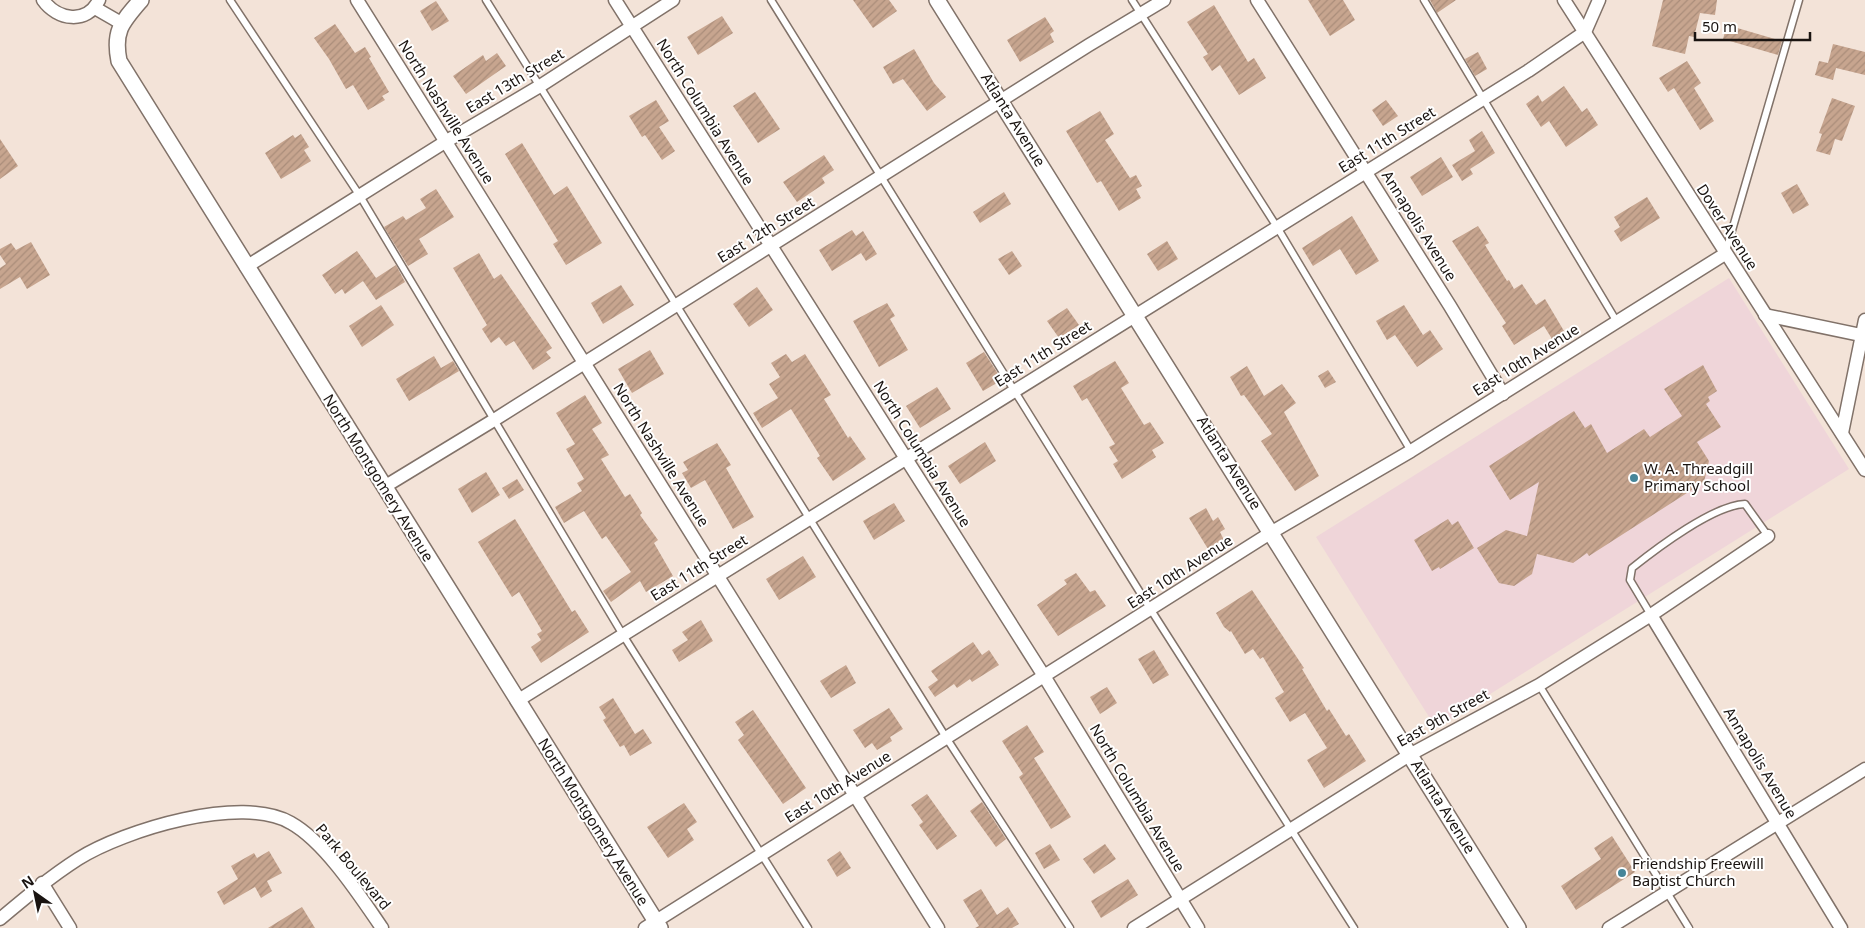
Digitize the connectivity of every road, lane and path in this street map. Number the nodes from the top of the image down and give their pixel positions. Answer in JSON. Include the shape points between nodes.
{"nodes":[{"id":1,"x":43,"y":0,"type":"edge"},
{"id":2,"x":140,"y":0,"type":"edge"},
{"id":3,"x":230,"y":0,"type":"edge"},
{"id":4,"x":357,"y":0,"type":"edge"},
{"id":5,"x":486,"y":0,"type":"edge"},
{"id":6,"x":615,"y":0,"type":"edge"},
{"id":7,"x":673,"y":0,"type":"edge"},
{"id":8,"x":771,"y":0,"type":"edge"},
{"id":9,"x":937,"y":0,"type":"edge"},
{"id":10,"x":1132,"y":0,"type":"edge"},
{"id":11,"x":1164,"y":0,"type":"edge"},
{"id":12,"x":1257,"y":0,"type":"edge"},
{"id":13,"x":1424,"y":0,"type":"edge"},
{"id":14,"x":1564,"y":0,"type":"edge"},
{"id":15,"x":1599,"y":0,"type":"edge"},
{"id":16,"x":1799,"y":0,"type":"edge"},
{"id":17,"x":97,"y":4,"type":"edge"},
{"id":18,"x":1140,"y":14,"type":"junction"},
{"id":19,"x":121,"y":23,"type":"junction"},
{"id":20,"x":632,"y":27,"type":"junction"},
{"id":21,"x":1585,"y":32,"type":"junction"},
{"id":22,"x":540,"y":86,"type":"junction"},
{"id":23,"x":1483,"y":98,"type":"junction"},
{"id":24,"x":1002,"y":101,"type":"junction"},
{"id":25,"x":445,"y":142,"type":"junction"},
{"id":26,"x":1367,"y":172,"type":"junction"},
{"id":27,"x":882,"y":176,"type":"junction"},
{"id":28,"x":360,"y":196,"type":"junction"},
{"id":29,"x":1277,"y":227,"type":"junction"},
{"id":30,"x":770,"y":246,"type":"junction"},
{"id":31,"x":1725,"y":254,"type":"junction"},
{"id":32,"x":246,"y":267,"type":"junction"},
{"id":33,"x":676,"y":305,"type":"junction"},
{"id":34,"x":1136,"y":314,"type":"junction"},
{"id":35,"x":1765,"y":314,"type":"junction"},
{"id":36,"x":1865,"y":320,"type":"edge"},
{"id":37,"x":1617,"y":322,"type":"junction"},
{"id":38,"x":1864,"y":335,"type":"edge"},
{"id":39,"x":585,"y":362,"type":"junction"},
{"id":40,"x":1015,"y":391,"type":"junction"},
{"id":41,"x":1503,"y":394,"type":"junction"},
{"id":42,"x":494,"y":420,"type":"junction"},
{"id":43,"x":1842,"y":433,"type":"junction"},
{"id":44,"x":1411,"y":451,"type":"junction"},
{"id":45,"x":906,"y":458,"type":"junction"},
{"id":46,"x":1865,"y":470,"type":"edge"},
{"id":47,"x":384,"y":487,"type":"junction"},
{"id":48,"x":811,"y":519,"type":"junction"},
{"id":49,"x":1272,"y":532,"type":"junction"},
{"id":50,"x":1768,"y":536,"type":"joint"},
{"id":51,"x":717,"y":576,"type":"junction"},
{"id":52,"x":1151,"y":610,"type":"junction"},
{"id":53,"x":1651,"y":615,"type":"junction"},
{"id":54,"x":623,"y":635,"type":"junction"},
{"id":55,"x":1044,"y":676,"type":"junction"},
{"id":56,"x":1539,"y":685,"type":"junction"},
{"id":57,"x":517,"y":701,"type":"junction"},
{"id":58,"x":947,"y":739,"type":"junction"},
{"id":59,"x":1411,"y":754,"type":"junction"},
{"id":60,"x":1865,"y":769,"type":"edge"},
{"id":61,"x":855,"y":795,"type":"junction"},
{"id":62,"x":1778,"y":823,"type":"junction"},
{"id":63,"x":1291,"y":828,"type":"junction"},
{"id":64,"x":762,"y":854,"type":"junction"},
{"id":65,"x":42,"y":884,"type":"junction"},
{"id":66,"x":1668,"y":894,"type":"junction"},
{"id":67,"x":1180,"y":899,"type":"junction"},
{"id":68,"x":0,"y":919,"type":"edge"},
{"id":69,"x":653,"y":926,"type":"edge"},
{"id":70,"x":70,"y":928,"type":"edge"},
{"id":71,"x":382,"y":928,"type":"edge"},
{"id":72,"x":808,"y":928,"type":"edge"},
{"id":73,"x":938,"y":928,"type":"edge"},
{"id":74,"x":1070,"y":928,"type":"edge"},
{"id":75,"x":1134,"y":928,"type":"edge"},
{"id":76,"x":1198,"y":928,"type":"edge"},
{"id":77,"x":1354,"y":928,"type":"edge"},
{"id":78,"x":1518,"y":928,"type":"edge"},
{"id":79,"x":1609,"y":928,"type":"edge"},
{"id":80,"x":1688,"y":928,"type":"edge"},
{"id":81,"x":1842,"y":928,"type":"edge"}],
"edges":[{"from":1,"to":17,"type":"street","via":[[58,15],[77,17]]},
{"from":2,"to":19,"type":"street"},
{"from":3,"to":28,"type":"lane"},
{"from":4,"to":25,"type":"street","name":"North Nashville Avenue"},
{"from":5,"to":22,"type":"lane"},
{"from":6,"to":20,"type":"street","name":"North Columbia Avenue"},
{"from":7,"to":20,"type":"street","name":"East 13th Street"},
{"from":8,"to":27,"type":"lane"},
{"from":9,"to":24,"type":"street","name":"Atlanta Avenue"},
{"from":10,"to":18,"type":"lane"},
{"from":11,"to":18,"type":"street","name":"East 12th Street"},
{"from":12,"to":26,"type":"street","name":"Annapolis Avenue"},
{"from":13,"to":23,"type":"lane"},
{"from":14,"to":21,"type":"street","name":"Dover Avenue"},
{"from":15,"to":21,"type":"street"},
{"from":16,"to":31,"type":"lane"},
{"from":17,"to":19,"type":"street"},
{"from":18,"to":24,"type":"street","name":"East 12th Street"},
{"from":18,"to":29,"type":"lane"},
{"from":19,"to":32,"type":"street","name":"North Montgomery Avenue","via":[[115,43],[119,60]]},
{"from":20,"to":22,"type":"street","name":"East 13th Street"},
{"from":20,"to":30,"type":"street","name":"North Columbia Avenue"},
{"from":21,"to":23,"type":"street","name":"East 11th Street"},
{"from":21,"to":31,"type":"street","name":"Dover Avenue"},
{"from":22,"to":25,"type":"street","name":"East 13th Street"},
{"from":22,"to":33,"type":"lane"},
{"from":23,"to":26,"type":"street","name":"East 11th Street"},
{"from":23,"to":37,"type":"lane"},
{"from":24,"to":27,"type":"street","name":"East 12th Street"},
{"from":24,"to":34,"type":"street","name":"Atlanta Avenue"},
{"from":25,"to":28,"type":"street","name":"East 13th Street"},
{"from":25,"to":39,"type":"street","name":"North Nashville Avenue"},
{"from":26,"to":29,"type":"street","name":"East 11th Street"},
{"from":26,"to":41,"type":"street","name":"Annapolis Avenue"},
{"from":27,"to":30,"type":"street","name":"East 12th Street"},
{"from":27,"to":40,"type":"lane"},
{"from":28,"to":32,"type":"street","name":"East 13th Street"},
{"from":28,"to":42,"type":"lane"},
{"from":29,"to":34,"type":"street","name":"East 11th Street"},
{"from":29,"to":44,"type":"lane"},
{"from":30,"to":33,"type":"street","name":"East 12th Street"},
{"from":30,"to":45,"type":"street","name":"North Columbia Avenue"},
{"from":31,"to":35,"type":"street","name":"Dover Avenue"},
{"from":31,"to":37,"type":"street","name":"East 10th Avenue"},
{"from":32,"to":47,"type":"street","name":"North Montgomery Avenue"},
{"from":33,"to":39,"type":"street","name":"East 12th Street"},
{"from":33,"to":48,"type":"lane"},
{"from":34,"to":40,"type":"street","name":"East 11th Street"},
{"from":34,"to":49,"type":"street","name":"Atlanta Avenue"},
{"from":35,"to":38,"type":"street"},
{"from":35,"to":43,"type":"street","name":"Dover Avenue"},
{"from":36,"to":38,"type":"street"},
{"from":37,"to":41,"type":"street","name":"East 10th Avenue"},
{"from":38,"to":43,"type":"street"},
{"from":39,"to":42,"type":"street","name":"East 12th Street"},
{"from":39,"to":51,"type":"street","name":"North Nashville Avenue"},
{"from":40,"to":45,"type":"street","name":"East 11th Street"},
{"from":40,"to":52,"type":"lane"},
{"from":41,"to":44,"type":"street","name":"East 10th Avenue"},
{"from":42,"to":47,"type":"street","name":"East 12th Street"},
{"from":42,"to":54,"type":"lane"},
{"from":43,"to":46,"type":"street","name":"Dover Avenue"},
{"from":44,"to":49,"type":"street","name":"East 10th Avenue"},
{"from":45,"to":48,"type":"street","name":"East 11th Street"},
{"from":45,"to":55,"type":"street","name":"North Columbia Avenue"},
{"from":47,"to":57,"type":"street","name":"North Montgomery Avenue"},
{"from":48,"to":51,"type":"street","name":"East 11th Street"},
{"from":48,"to":58,"type":"lane"},
{"from":49,"to":52,"type":"street","name":"East 10th Avenue"},
{"from":49,"to":59,"type":"street","name":"Atlanta Avenue"},
{"from":50,"to":53,"type":"street","name":"East 9th Street"},
{"from":50,"to":53,"type":"lane","via":[[1745,504],[1734,505],[1719,510],[1653,551],[1632,568],[1630,580]]},
{"from":51,"to":54,"type":"street","name":"East 11th Street"},
{"from":51,"to":61,"type":"street","name":"North Nashville Avenue"},
{"from":52,"to":55,"type":"street","name":"East 10th Avenue"},
{"from":52,"to":63,"type":"lane"},
{"from":53,"to":56,"type":"street","name":"East 9th Street"},
{"from":53,"to":62,"type":"street","name":"Annapolis Avenue"},
{"from":54,"to":57,"type":"street","name":"East 11th Street"},
{"from":54,"to":64,"type":"lane"},
{"from":55,"to":58,"type":"street","name":"East 10th Avenue"},
{"from":55,"to":67,"type":"street","name":"North Columbia Avenue"},
{"from":56,"to":59,"type":"street","name":"East 9th Street"},
{"from":56,"to":66,"type":"lane"},
{"from":57,"to":69,"type":"street","name":"North Montgomery Avenue"},
{"from":58,"to":61,"type":"street","name":"East 10th Avenue"},
{"from":58,"to":74,"type":"lane"},
{"from":59,"to":63,"type":"street","name":"East 9th Street"},
{"from":59,"to":78,"type":"street","name":"Atlanta Avenue"},
{"from":60,"to":62,"type":"street"},
{"from":61,"to":64,"type":"street","name":"East 10th Avenue"},
{"from":61,"to":73,"type":"street","name":"North Nashville Avenue"},
{"from":62,"to":66,"type":"street"},
{"from":62,"to":81,"type":"street","name":"Annapolis Avenue"},
{"from":63,"to":67,"type":"street","name":"East 9th Street"},
{"from":63,"to":77,"type":"lane"},
{"from":64,"to":69,"type":"street","name":"East 10th Avenue"},
{"from":64,"to":72,"type":"lane"},
{"from":65,"to":68,"type":"street","name":"Park Boulevard"},
{"from":65,"to":70,"type":"street"},
{"from":65,"to":71,"type":"street","name":"Park Boulevard","via":[[79,858],[130,836],[201,816],[237,810],[255,811],[282,818],[306,833]]},
{"from":66,"to":79,"type":"street"},
{"from":66,"to":80,"type":"lane"},
{"from":67,"to":75,"type":"street","name":"East 9th Street"},
{"from":67,"to":76,"type":"street","name":"North Columbia Avenue"}]}
